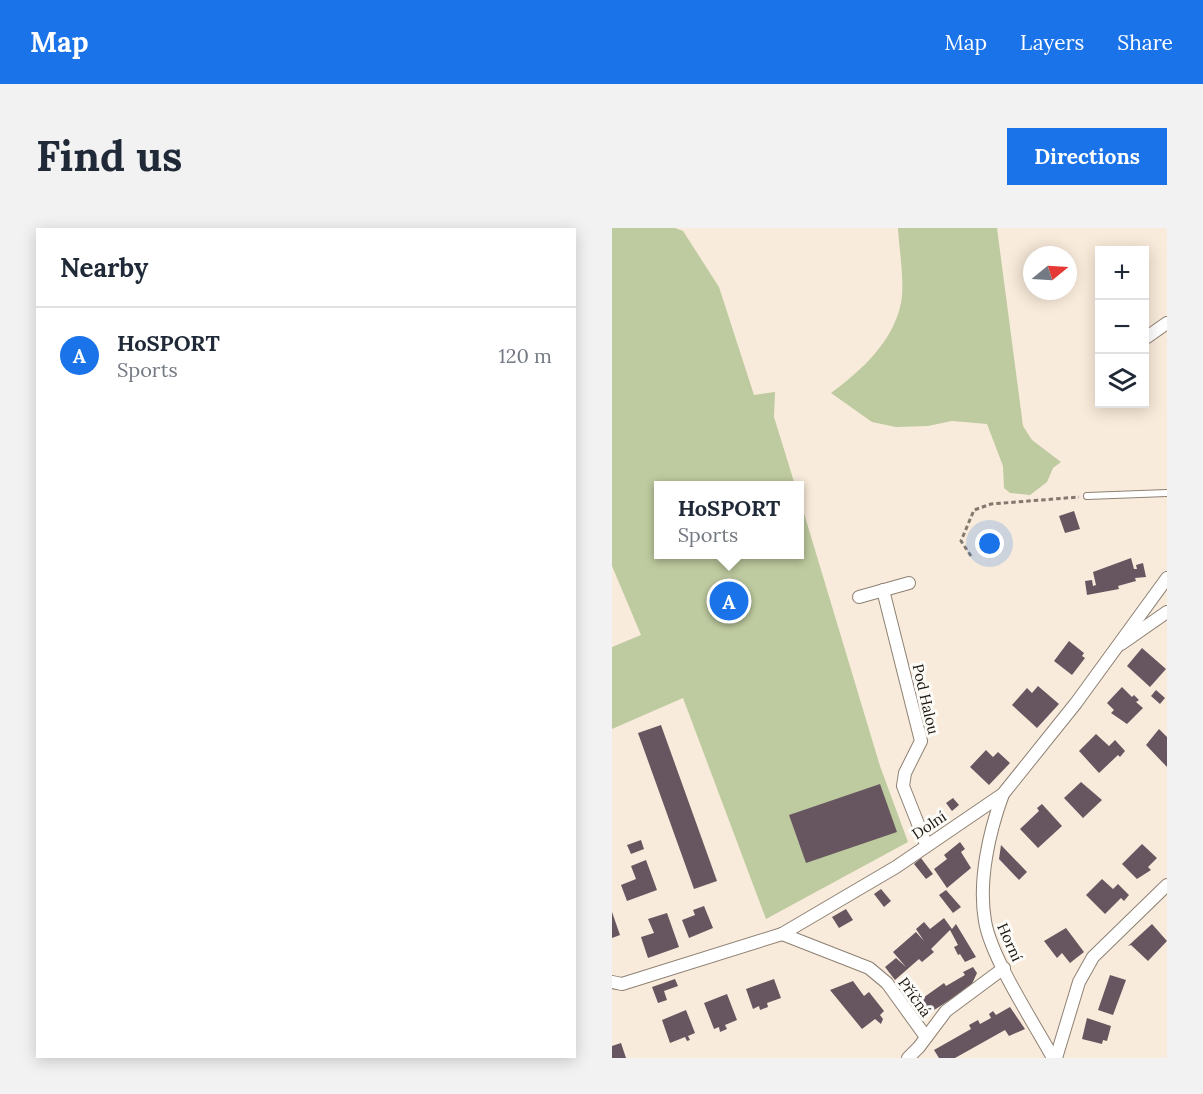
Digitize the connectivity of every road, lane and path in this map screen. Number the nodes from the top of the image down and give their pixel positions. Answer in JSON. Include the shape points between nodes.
{"nodes":[{"id":1,"x":1167,"y":323,"type":"edge"},
{"id":2,"x":1149,"y":336,"type":"edge"},
{"id":3,"x":1167,"y":493,"type":"edge"},
{"id":4,"x":1087,"y":496,"type":"joint"},
{"id":5,"x":971,"y":556,"type":"dead end"},
{"id":6,"x":1167,"y":578,"type":"edge"},
{"id":7,"x":909,"y":584,"type":"dead end"},
{"id":8,"x":883,"y":590,"type":"junction"},
{"id":9,"x":859,"y":597,"type":"dead end"},
{"id":10,"x":1167,"y":612,"type":"edge"},
{"id":11,"x":1112,"y":650,"type":"junction"},
{"id":12,"x":1003,"y":794,"type":"junction"},
{"id":13,"x":926,"y":844,"type":"junction"},
{"id":14,"x":1167,"y":885,"type":"edge"},
{"id":15,"x":782,"y":934,"type":"junction"},
{"id":16,"x":1004,"y":968,"type":"junction"},
{"id":17,"x":617,"y":983,"type":"edge"},
{"id":18,"x":612,"y":994,"type":"edge"},
{"id":19,"x":926,"y":1037,"type":"junction"},
{"id":20,"x":908,"y":1058,"type":"edge"},
{"id":21,"x":1055,"y":1058,"type":"edge"}],
"edges":[{"from":1,"to":2,"type":"street"},
{"from":3,"to":4,"type":"lane"},
{"from":4,"to":5,"type":"path","via":[[991,504],[974,510],[961,541]]},
{"from":6,"to":11,"type":"street","name":"Dolní"},
{"from":7,"to":8,"type":"street"},
{"from":8,"to":9,"type":"street"},
{"from":8,"to":13,"type":"street","name":"Pod Halou","via":[[921,741],[903,786]]},
{"from":10,"to":11,"type":"street"},
{"from":11,"to":12,"type":"street","name":"Dolní","via":[[1076,703]]},
{"from":12,"to":13,"type":"street","name":"Dolní"},
{"from":12,"to":16,"type":"street","name":"Horní","via":[[994,816],[984,888],[985,921]]},
{"from":13,"to":15,"type":"street","name":"Dolní","via":[[896,867]]},
{"from":14,"to":21,"type":"street","via":[[1093,957],[1078,982]]},
{"from":15,"to":17,"type":"street","name":"Dolní"},
{"from":15,"to":19,"type":"street","name":"Příčná","via":[[869,968],[887,983]]},
{"from":16,"to":19,"type":"street","name":"Příčná","via":[[946,1011]]},
{"from":16,"to":21,"type":"street","name":"Horní"},
{"from":17,"to":18,"type":"street","name":"Dolní"},
{"from":19,"to":20,"type":"street"}]}
